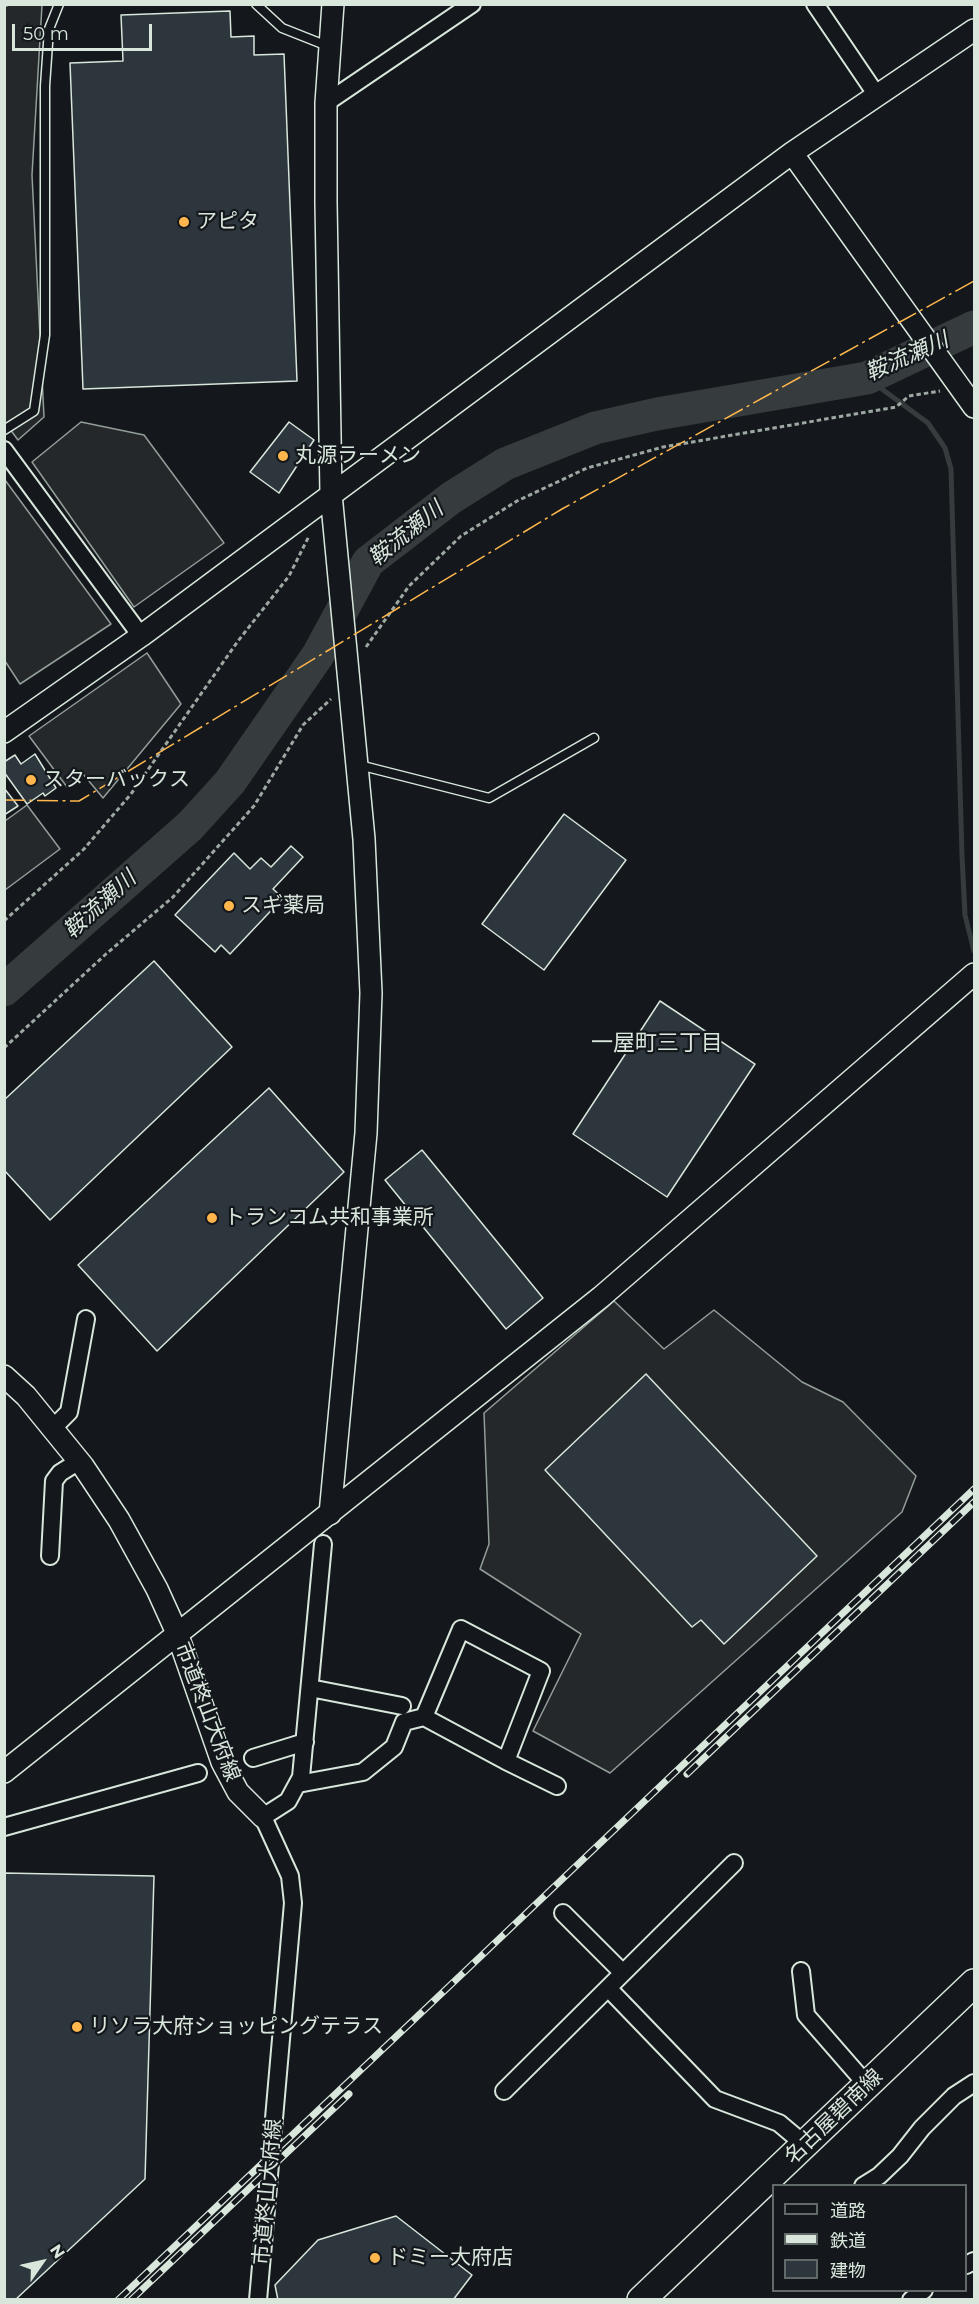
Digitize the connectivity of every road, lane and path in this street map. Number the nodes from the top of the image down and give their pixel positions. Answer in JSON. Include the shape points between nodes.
{"nodes":[{"id":1,"x":59,"y":4,"type":"edge"},
{"id":2,"x":256,"y":4,"type":"edge"},
{"id":3,"x":333,"y":4,"type":"edge"},
{"id":4,"x":472,"y":4,"type":"edge"},
{"id":5,"x":815,"y":4,"type":"edge"},
{"id":6,"x":975,"y":30,"type":"edge"},
{"id":7,"x":331,"y":47,"type":"junction"},
{"id":8,"x":876,"y":94,"type":"junction"},
{"id":9,"x":326,"y":103,"type":"junction"},
{"id":10,"x":792,"y":153,"type":"junction"},
{"id":11,"x":909,"y":396,"type":"dead end"},
{"id":12,"x":975,"y":407,"type":"edge"},
{"id":13,"x":4,"y":430,"type":"edge"},
{"id":14,"x":4,"y":450,"type":"edge"},
{"id":15,"x":331,"y":494,"type":"junction"},
{"id":16,"x":310,"y":535,"type":"dead end"},
{"id":17,"x":141,"y":636,"type":"junction"},
{"id":18,"x":363,"y":652,"type":"dead end"},
{"id":19,"x":347,"y":674,"type":"junction"},
{"id":20,"x":4,"y":732,"type":"edge"},
{"id":21,"x":594,"y":738,"type":"dead end"},
{"id":22,"x":356,"y":765,"type":"junction"},
{"id":23,"x":4,"y":921,"type":"edge"},
{"id":24,"x":975,"y":974,"type":"edge"},
{"id":25,"x":4,"y":1048,"type":"edge"},
{"id":26,"x":86,"y":1319,"type":"dead end"},
{"id":27,"x":4,"y":1376,"type":"edge"},
{"id":28,"x":52,"y":1429,"type":"junction"},
{"id":29,"x":79,"y":1461,"type":"junction"},
{"id":30,"x":330,"y":1514,"type":"junction"},
{"id":31,"x":323,"y":1544,"type":"dead end"},
{"id":32,"x":50,"y":1556,"type":"dead end"},
{"id":33,"x":177,"y":1633,"type":"junction"},
{"id":34,"x":310,"y":1689,"type":"junction"},
{"id":35,"x":402,"y":1706,"type":"dead end"},
{"id":36,"x":424,"y":1717,"type":"junction"},
{"id":37,"x":305,"y":1742,"type":"junction"},
{"id":38,"x":253,"y":1758,"type":"dead end"},
{"id":39,"x":506,"y":1761,"type":"junction"},
{"id":40,"x":4,"y":1772,"type":"edge"},
{"id":41,"x":198,"y":1773,"type":"dead end"},
{"id":42,"x":298,"y":1784,"type":"junction"},
{"id":43,"x":557,"y":1786,"type":"dead end"},
{"id":44,"x":263,"y":1817,"type":"junction"},
{"id":45,"x":4,"y":1827,"type":"edge"},
{"id":46,"x":734,"y":1863,"type":"dead end"},
{"id":47,"x":563,"y":1913,"type":"dead end"},
{"id":48,"x":801,"y":1971,"type":"dead end"},
{"id":49,"x":623,"y":1973,"type":"junction"},
{"id":50,"x":975,"y":1983,"type":"edge"},
{"id":51,"x":608,"y":1988,"type":"junction"},
{"id":52,"x":975,"y":2083,"type":"edge"},
{"id":53,"x":867,"y":2085,"type":"junction"},
{"id":54,"x":504,"y":2091,"type":"dead end"},
{"id":55,"x":804,"y":2144,"type":"junction"},
{"id":56,"x":866,"y":2184,"type":"edge"},
{"id":57,"x":770,"y":2185,"type":"edge"},
{"id":58,"x":258,"y":2300,"type":"edge"},
{"id":59,"x":640,"y":2300,"type":"edge"}],
"edges":[{"from":1,"to":13,"type":"lane","via":[[49,29],[45,86],[45,335],[34,411]]},
{"from":2,"to":7,"type":"lane","via":[[282,28]]},
{"from":3,"to":7,"type":"street"},
{"from":4,"to":9,"type":"street"},
{"from":5,"to":8,"type":"street"},
{"from":6,"to":8,"type":"street"},
{"from":7,"to":9,"type":"street"},
{"from":8,"to":10,"type":"street"},
{"from":9,"to":15,"type":"street"},
{"from":10,"to":12,"type":"street"},
{"from":10,"to":15,"type":"street"},
{"from":11,"to":18,"type":"path","via":[[896,407],[663,447],[587,468],[517,501],[461,536],[409,586]]},
{"from":14,"to":17,"type":"street"},
{"from":15,"to":17,"type":"street"},
{"from":15,"to":19,"type":"street"},
{"from":16,"to":23,"type":"path","via":[[289,576],[238,641],[131,794],[84,849]]},
{"from":17,"to":20,"type":"street"},
{"from":19,"to":22,"type":"street"},
{"from":19,"to":25,"type":"path","via":[[303,725],[254,806],[173,897]]},
{"from":21,"to":22,"type":"lane","via":[[489,798]]},
{"from":22,"to":30,"type":"street","via":[[364,839],[370,1004],[362,1179]]},
{"from":24,"to":30,"type":"street","via":[[601,1297]]},
{"from":26,"to":28,"type":"street","via":[[69,1412]]},
{"from":27,"to":28,"type":"street","name":"市道柊山大府線"},
{"from":28,"to":29,"type":"street","name":"市道柊山大府線"},
{"from":29,"to":32,"type":"street","via":[[54,1481]]},
{"from":29,"to":33,"type":"street","name":"市道柊山大府線","via":[[119,1520]]},
{"from":30,"to":33,"type":"street"},
{"from":31,"to":34,"type":"street"},
{"from":33,"to":40,"type":"street"},
{"from":33,"to":44,"type":"street","name":"市道柊山大府線","via":[[222,1762],[238,1792]]},
{"from":34,"to":35,"type":"street"},
{"from":34,"to":37,"type":"street"},
{"from":36,"to":39,"type":"street"},
{"from":36,"to":39,"type":"street","via":[[461,1629],[541,1671]]},
{"from":36,"to":42,"type":"street","via":[[404,1722],[394,1747],[363,1772]]},
{"from":37,"to":38,"type":"street"},
{"from":37,"to":42,"type":"street"},
{"from":39,"to":43,"type":"street"},
{"from":41,"to":45,"type":"street"},
{"from":42,"to":44,"type":"street","via":[[288,1801]]},
{"from":44,"to":58,"type":"street","name":"市道柊山大府線","via":[[290,1876],[293,1904]]},
{"from":46,"to":49,"type":"street"},
{"from":47,"to":49,"type":"street"},
{"from":48,"to":53,"type":"street","via":[[806,2015]]},
{"from":49,"to":51,"type":"street"},
{"from":50,"to":53,"type":"main road","name":"名古屋碧南線"},
{"from":51,"to":54,"type":"street"},
{"from":51,"to":55,"type":"street","via":[[715,2099],[780,2123]]},
{"from":52,"to":56,"type":"street","via":[[954,2096],[900,2156]]},
{"from":53,"to":55,"type":"main road","name":"名古屋碧南線"},
{"from":55,"to":57,"type":"main road","name":"名古屋碧南線"},
{"from":57,"to":59,"type":"main road","name":"名古屋碧南線"}]}
